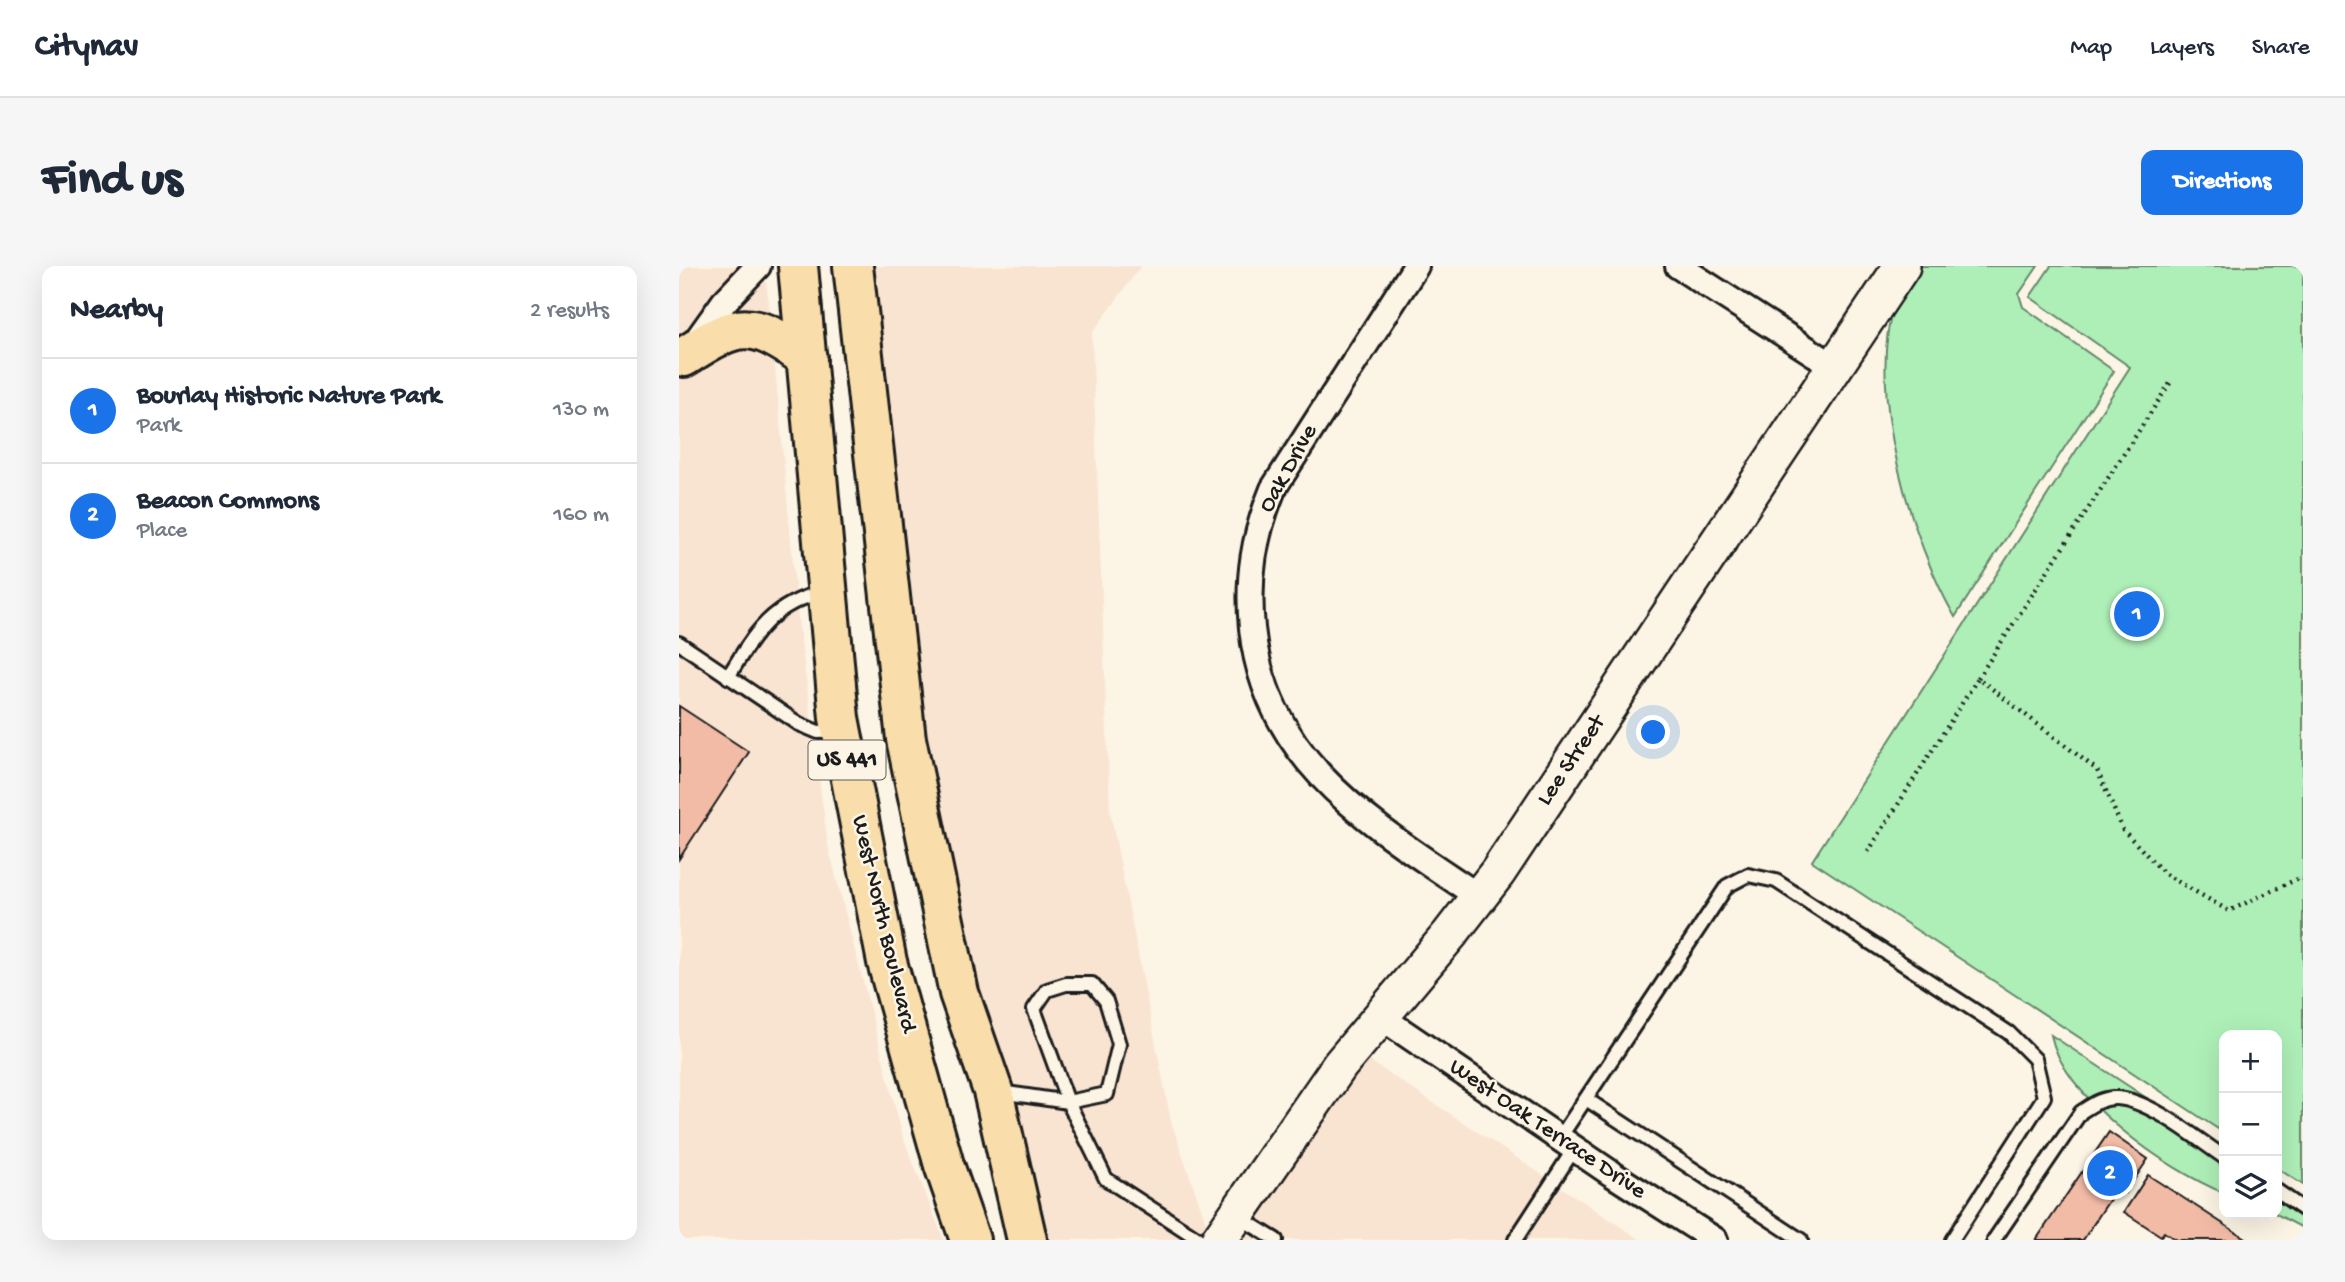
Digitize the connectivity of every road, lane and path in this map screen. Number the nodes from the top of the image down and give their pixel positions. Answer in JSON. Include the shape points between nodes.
{"nodes":[{"id":1,"x":758,"y":266,"type":"edge"},
{"id":2,"x":798,"y":266,"type":"edge"},
{"id":3,"x":853,"y":266,"type":"edge"},
{"id":4,"x":1416,"y":266,"type":"edge"},
{"id":5,"x":1678,"y":266,"type":"edge"},
{"id":6,"x":1902,"y":266,"type":"edge"},
{"id":7,"x":807,"y":358,"type":"junction"},
{"id":8,"x":682,"y":361,"type":"edge"},
{"id":9,"x":1835,"y":367,"type":"junction"},
{"id":10,"x":2170,"y":383,"type":"dead end"},
{"id":11,"x":827,"y":591,"type":"junction"},
{"id":12,"x":679,"y":643,"type":"edge"},
{"id":13,"x":728,"y":677,"type":"junction"},
{"id":14,"x":1978,"y":678,"type":"junction"},
{"id":15,"x":841,"y":731,"type":"junction"},
{"id":16,"x":1868,"y":852,"type":"dead end"},
{"id":17,"x":2303,"y":879,"type":"edge"},
{"id":18,"x":1479,"y":897,"type":"junction"},
{"id":19,"x":1381,"y":1017,"type":"junction"},
{"id":20,"x":993,"y":1091,"type":"junction"},
{"id":21,"x":1586,"y":1099,"type":"junction"},
{"id":22,"x":1068,"y":1102,"type":"junction"},
{"id":23,"x":1566,"y":1144,"type":"junction"},
{"id":24,"x":2222,"y":1156,"type":"edge"},
{"id":25,"x":2282,"y":1194,"type":"edge"},
{"id":26,"x":2303,"y":1209,"type":"edge"},
{"id":27,"x":1227,"y":1228,"type":"edge"},
{"id":28,"x":1689,"y":1233,"type":"edge"},
{"id":29,"x":970,"y":1240,"type":"edge"},
{"id":30,"x":1027,"y":1240,"type":"edge"},
{"id":31,"x":1200,"y":1240,"type":"edge"},
{"id":32,"x":1276,"y":1240,"type":"edge"},
{"id":33,"x":1515,"y":1240,"type":"edge"},
{"id":34,"x":1715,"y":1240,"type":"edge"},
{"id":35,"x":1801,"y":1240,"type":"edge"},
{"id":36,"x":1952,"y":1240,"type":"edge"},
{"id":37,"x":1994,"y":1240,"type":"edge"}],
"edges":[{"from":1,"to":8,"type":"street","via":[[724,302]]},
{"from":2,"to":7,"type":"main road","name":"West North Boulevard","number":"US 441"},
{"from":3,"to":20,"type":"main road","number":"US 441","via":[[906,739],[959,993]]},
{"from":4,"to":18,"type":"street","name":"Oak Drive","via":[[1273,489],[1252,558],[1254,649],[1266,693],[1301,755],[1374,825]]},
{"from":5,"to":9,"type":"street"},
{"from":6,"to":9,"type":"street","name":"Lee Street"},
{"from":7,"to":8,"type":"main road","via":[[771,333],[757,329],[730,331]]},
{"from":7,"to":11,"type":"main road","name":"West North Boulevard","number":"US 441"},
{"from":9,"to":18,"type":"street","name":"Lee Street"},
{"from":10,"to":14,"type":"path"},
{"from":11,"to":13,"type":"lane","via":[[800,597],[772,617],[753,636]]},
{"from":11,"to":15,"type":"main road","name":"West North Boulevard","number":"US 441"},
{"from":12,"to":13,"type":"lane"},
{"from":13,"to":15,"type":"lane","via":[[799,724],[818,732]]},
{"from":14,"to":16,"type":"path"},
{"from":14,"to":17,"type":"path","via":[[2097,770],[2123,830],[2165,874],[2229,911]]},
{"from":15,"to":29,"type":"main road","name":"West North Boulevard","number":"US 441","via":[[887,962]]},
{"from":18,"to":19,"type":"street","name":"Lee Street"},
{"from":19,"to":23,"type":"street","name":"West Oak Terrace Drive"},
{"from":19,"to":27,"type":"street","name":"Lee Street","via":[[1340,1065]]},
{"from":20,"to":22,"type":"lane"},
{"from":20,"to":30,"type":"main road","number":"US 441"},
{"from":21,"to":23,"type":"lane"},
{"from":21,"to":35,"type":"lane"},
{"from":21,"to":36,"type":"lane","via":[[1727,887],[1748,875],[1776,881],[2009,1033],[2035,1059],[2044,1097]]},
{"from":22,"to":22,"type":"lane","via":[[1107,1094],[1119,1044],[1105,1001],[1092,984],[1047,990],[1034,1009]]},
{"from":22,"to":31,"type":"lane","via":[[1106,1179]]},
{"from":23,"to":28,"type":"street","name":"West Oak Terrace Drive"},
{"from":23,"to":33,"type":"lane"},
{"from":24,"to":37,"type":"lane","via":[[2137,1104],[2116,1098],[2097,1102],[2081,1112]]},
{"from":25,"to":26,"type":"lane"},
{"from":27,"to":32,"type":"lane"},
{"from":28,"to":34,"type":"street","name":"West Oak Terrace Drive"}]}
